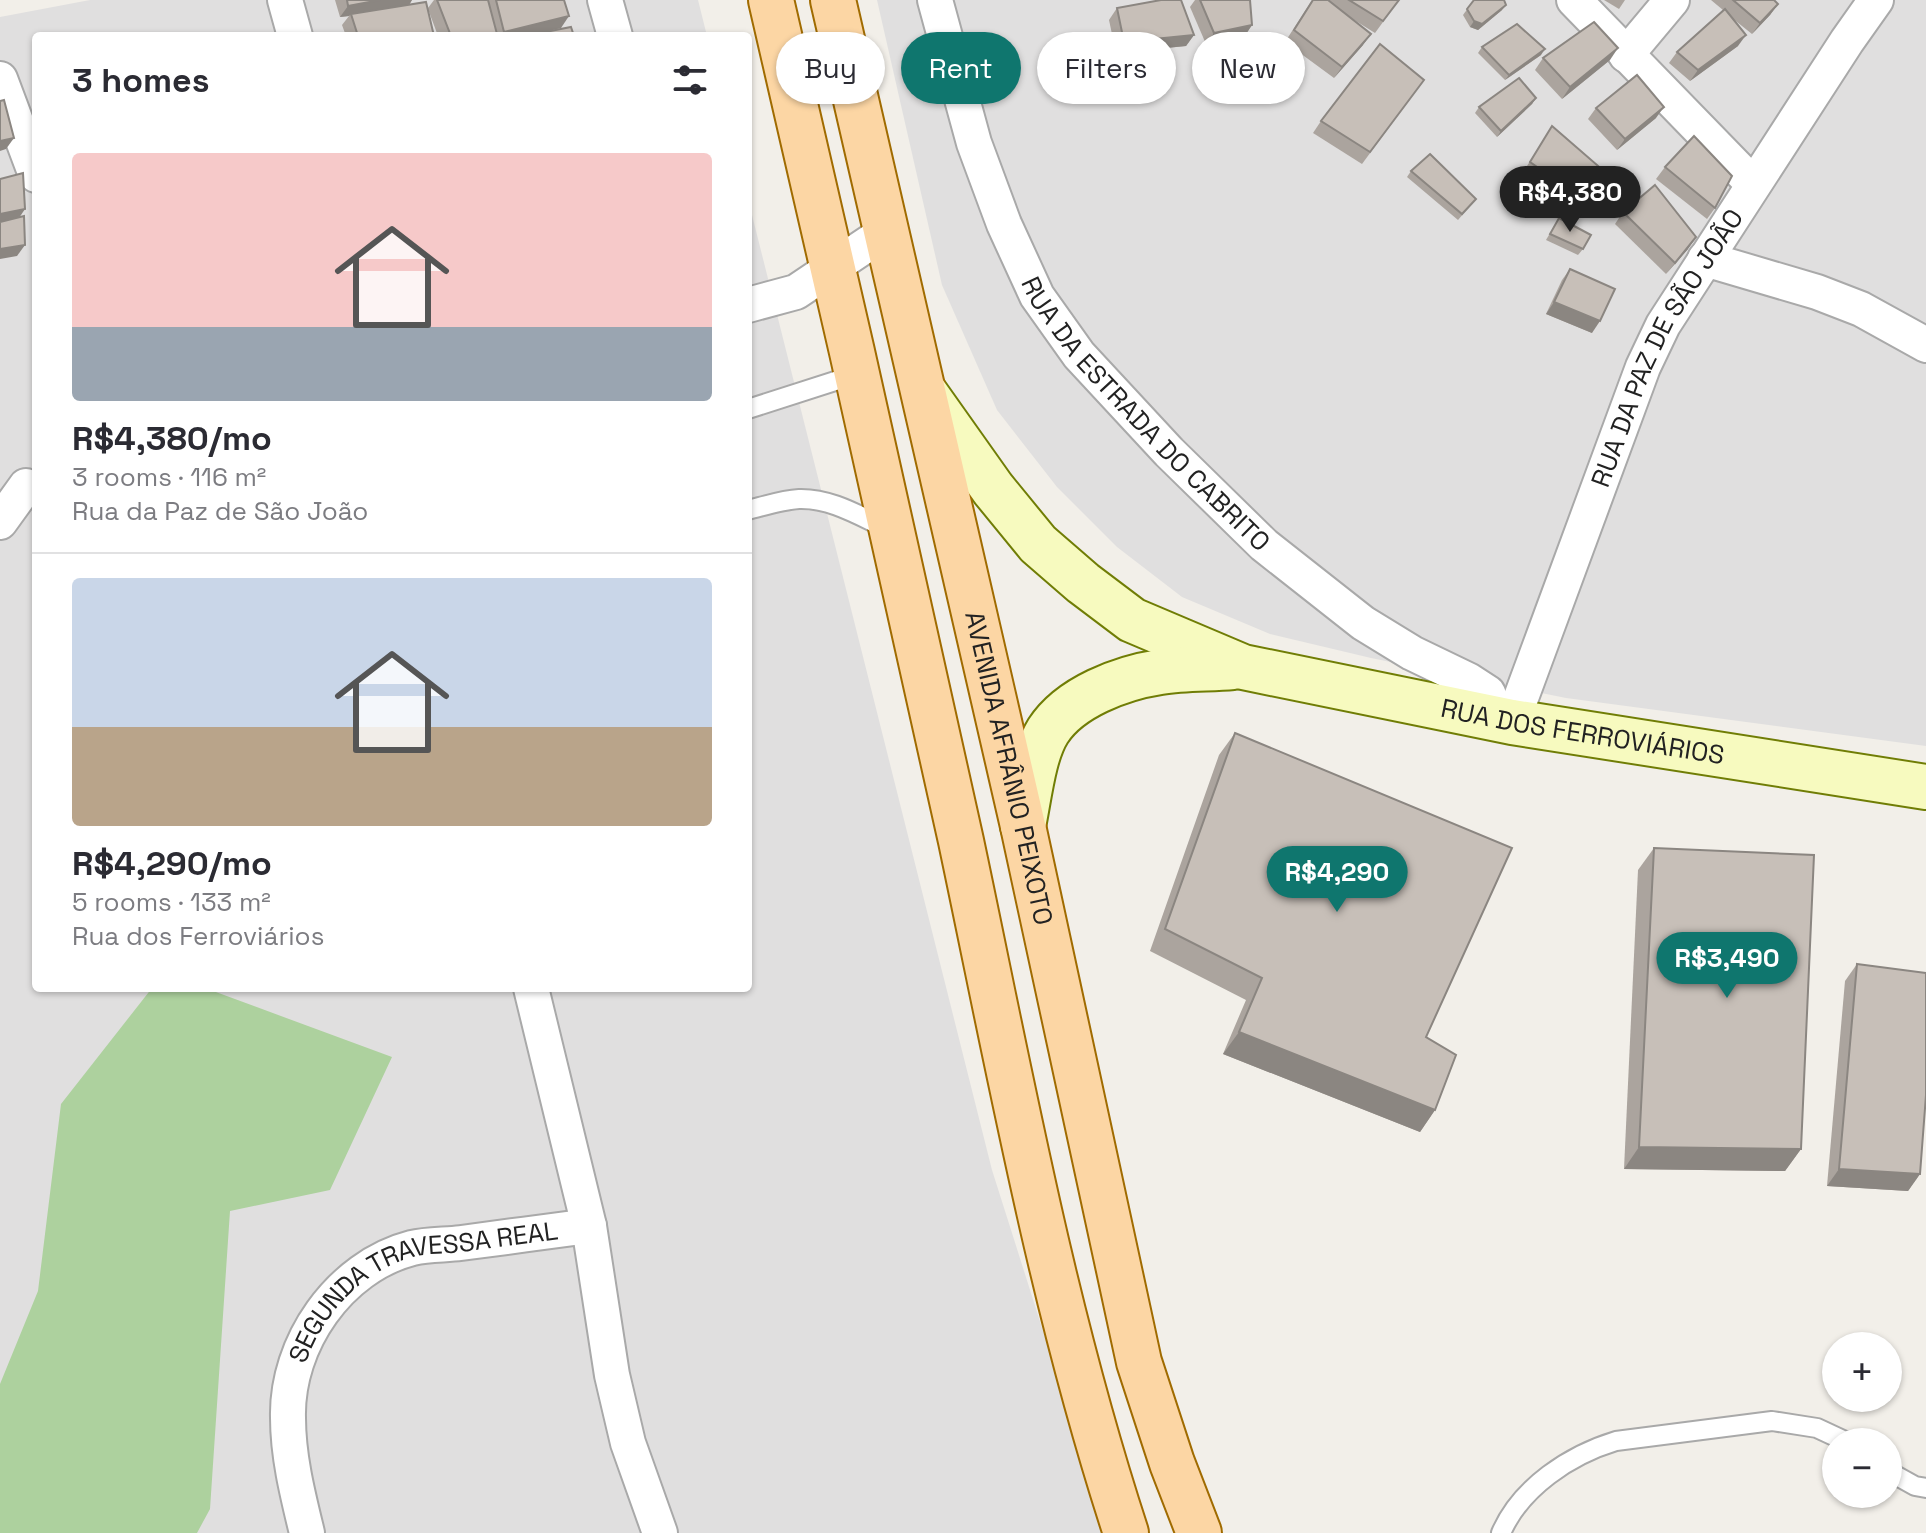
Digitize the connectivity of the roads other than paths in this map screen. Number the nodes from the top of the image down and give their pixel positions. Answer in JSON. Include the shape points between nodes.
{"nodes":[{"id":1,"x":285,"y":0,"type":"edge"},
{"id":2,"x":605,"y":0,"type":"edge"},
{"id":3,"x":771,"y":0,"type":"edge"},
{"id":4,"x":833,"y":0,"type":"edge"},
{"id":5,"x":935,"y":0,"type":"edge"},
{"id":6,"x":1574,"y":0,"type":"edge"},
{"id":7,"x":1672,"y":0,"type":"edge"},
{"id":8,"x":1876,"y":0,"type":"edge"},
{"id":9,"x":294,"y":32,"type":"edge"},
{"id":10,"x":614,"y":32,"type":"edge"},
{"id":11,"x":1626,"y":55,"type":"junction"},
{"id":12,"x":0,"y":79,"type":"edge"},
{"id":13,"x":32,"y":164,"type":"edge"},
{"id":14,"x":1753,"y":184,"type":"junction"},
{"id":15,"x":887,"y":231,"type":"junction"},
{"id":16,"x":1705,"y":259,"type":"junction"},
{"id":17,"x":833,"y":268,"type":"junction"},
{"id":18,"x":752,"y":303,"type":"edge"},
{"id":19,"x":1926,"y":345,"type":"edge"},
{"id":20,"x":857,"y":374,"type":"junction"},
{"id":21,"x":925,"y":393,"type":"junction"},
{"id":22,"x":752,"y":408,"type":"edge"},
{"id":23,"x":21,"y":488,"type":"edge"},
{"id":24,"x":752,"y":509,"type":"edge"},
{"id":25,"x":0,"y":522,"type":"edge"},
{"id":26,"x":895,"y":533,"type":"junction"},
{"id":27,"x":1243,"y":667,"type":"junction"},
{"id":28,"x":1505,"y":720,"type":"junction"},
{"id":29,"x":1926,"y":787,"type":"edge"},
{"id":30,"x":1023,"y":826,"type":"junction"},
{"id":31,"x":532,"y":992,"type":"edge"},
{"id":32,"x":589,"y":1226,"type":"junction"},
{"id":33,"x":1822,"y":1430,"type":"edge"},
{"id":34,"x":1902,"y":1479,"type":"edge"},
{"id":35,"x":1926,"y":1488,"type":"edge"},
{"id":36,"x":307,"y":1533,"type":"edge"},
{"id":37,"x":660,"y":1533,"type":"edge"},
{"id":38,"x":1126,"y":1533,"type":"edge"},
{"id":39,"x":1199,"y":1533,"type":"edge"},
{"id":40,"x":1501,"y":1533,"type":"edge"}],
"edges":[{"from":1,"to":9,"type":"street"},
{"from":2,"to":10,"type":"street"},
{"from":3,"to":17,"type":"main road"},
{"from":4,"to":15,"type":"main road","name":"AVENIDA AFRÂNIO PEIXOTO"},
{"from":5,"to":28,"type":"street","name":"RUA DA ESTRADA DO CABRITO","via":[[974,143],[1004,224],[1037,296],[1079,355],[1264,545],[1363,623],[1488,693]]},
{"from":6,"to":11,"type":"street"},
{"from":7,"to":11,"type":"street"},
{"from":8,"to":14,"type":"street","name":"RUA DA PAZ DE SÃO JOÃO"},
{"from":11,"to":14,"type":"street"},
{"from":12,"to":13,"type":"street"},
{"from":14,"to":16,"type":"street","name":"RUA DA PAZ DE SÃO JOÃO"},
{"from":15,"to":17,"type":"street"},
{"from":15,"to":21,"type":"main road","name":"AVENIDA AFRÂNIO PEIXOTO"},
{"from":16,"to":19,"type":"street","via":[[1861,309]]},
{"from":16,"to":28,"type":"street","name":"RUA DA PAZ DE SÃO JOÃO","via":[[1643,367]]},
{"from":17,"to":18,"type":"street","via":[[796,292]]},
{"from":17,"to":20,"type":"main road"},
{"from":20,"to":22,"type":"lane"},
{"from":20,"to":26,"type":"main road"},
{"from":21,"to":27,"type":"main road","name":"RUA DOS FERROVIÁRIOS","via":[[1038,544],[1083,583],[1132,620]]},
{"from":21,"to":30,"type":"main road","name":"AVENIDA AFRÂNIO PEIXOTO"},
{"from":23,"to":25,"type":"street"},
{"from":24,"to":26,"type":"lane","via":[[816,500]]},
{"from":26,"to":38,"type":"main road","via":[[1052,1269]]},
{"from":27,"to":28,"type":"main road","name":"RUA DOS FERROVIÁRIOS"},
{"from":27,"to":30,"type":"main road","name":"RUA DOS FERROVIÁRIOS","via":[[1160,672],[1076,703],[1048,732],[1034,768]]},
{"from":28,"to":29,"type":"main road","name":"RUA DOS FERROVIÁRIOS"},
{"from":30,"to":39,"type":"main road","name":"AVENIDA AFRÂNIO PEIXOTO","via":[[1139,1362]]},
{"from":31,"to":32,"type":"street","name":"SEGUNDA TRAVESSA REAL"},
{"from":32,"to":36,"type":"street","name":"SEGUNDA TRAVESSA REAL","via":[[415,1247],[387,1256],[337,1294],[314,1324],[290,1383],[290,1452]]},
{"from":32,"to":37,"type":"street","name":"SEGUNDA TRAVESSA REAL","via":[[612,1375],[628,1443]]},
{"from":33,"to":40,"type":"lane","via":[[1772,1421],[1592,1448],[1529,1492]]},
{"from":34,"to":35,"type":"lane"}]}
